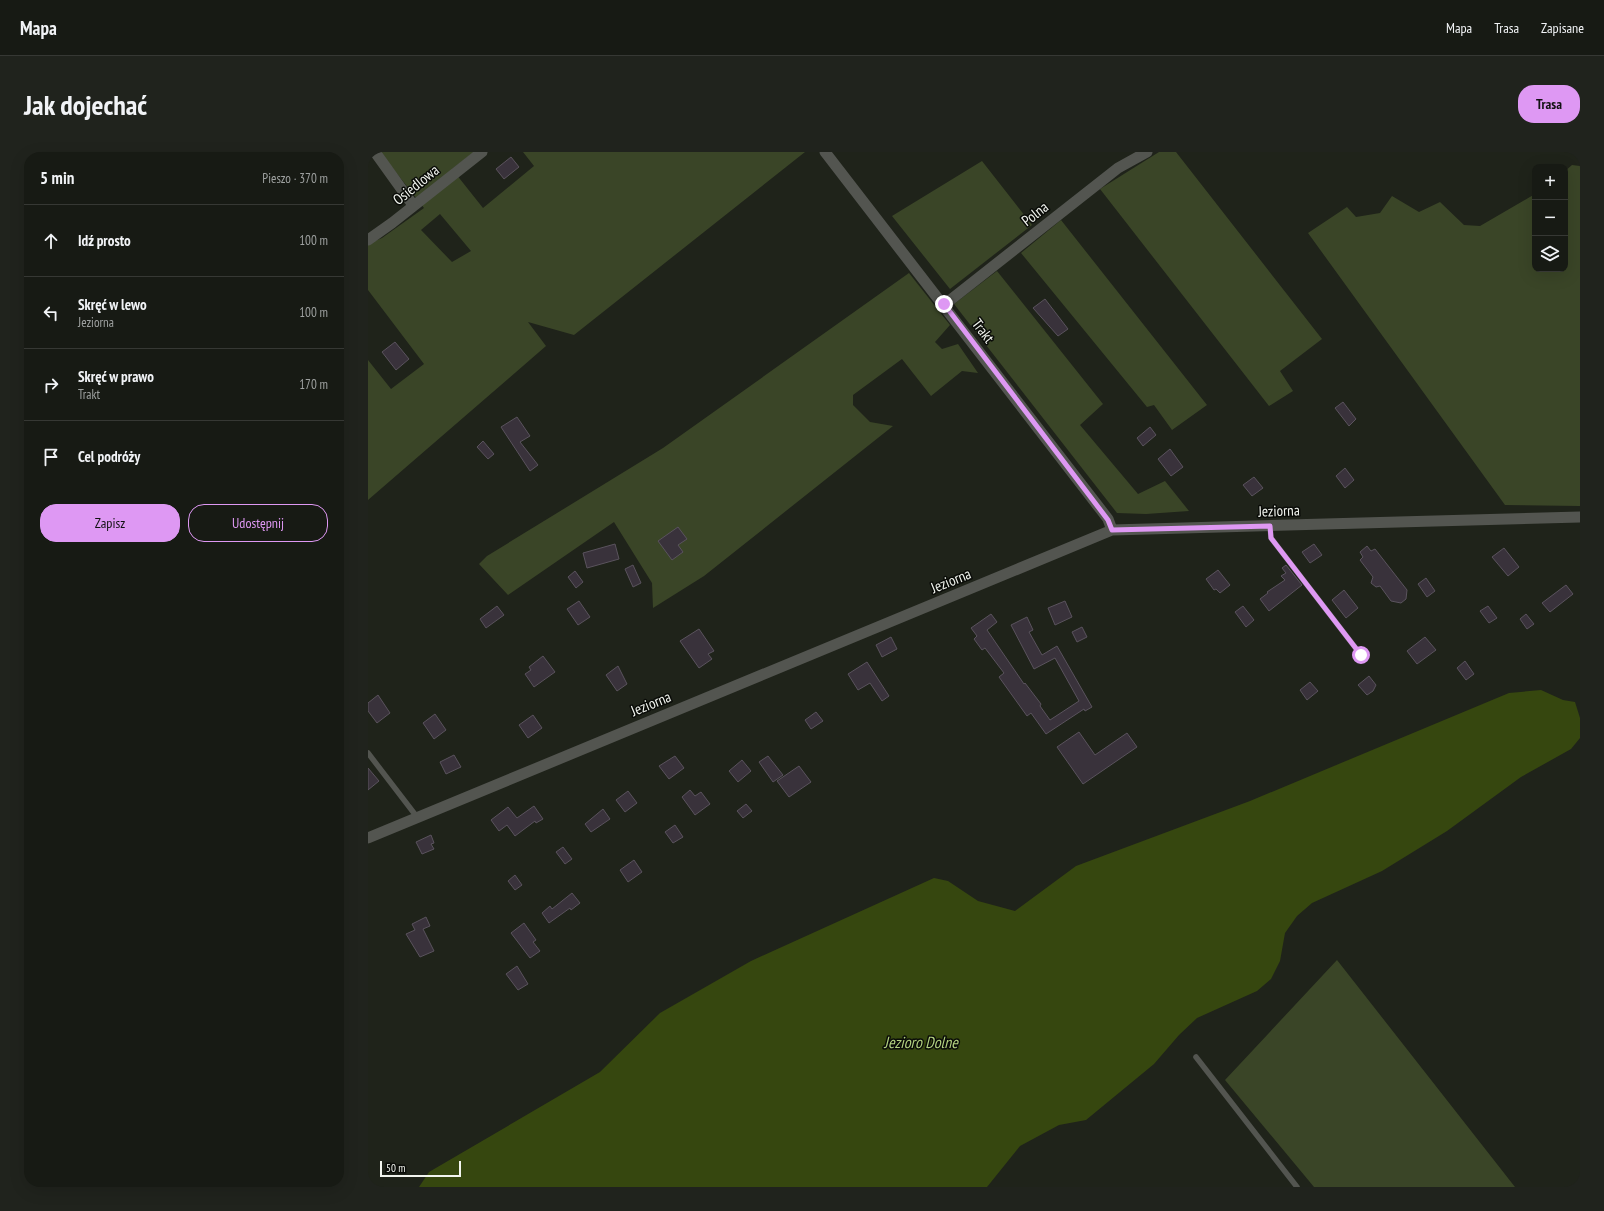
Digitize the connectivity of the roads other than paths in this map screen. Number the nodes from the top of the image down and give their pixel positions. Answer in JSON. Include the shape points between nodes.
{"nodes":[{"id":1,"x":375,"y":152,"type":"edge"},
{"id":2,"x":482,"y":152,"type":"edge"},
{"id":3,"x":825,"y":152,"type":"edge"},
{"id":4,"x":1147,"y":152,"type":"edge"},
{"id":5,"x":413,"y":205,"type":"junction"},
{"id":6,"x":368,"y":240,"type":"edge"},
{"id":7,"x":944,"y":304,"type":"junction"},
{"id":8,"x":1580,"y":517,"type":"edge"},
{"id":9,"x":1270,"y":526,"type":"junction"},
{"id":10,"x":1112,"y":530,"type":"junction"},
{"id":11,"x":1361,"y":655,"type":"dead end"},
{"id":12,"x":368,"y":753,"type":"edge"},
{"id":13,"x":417,"y":817,"type":"junction"},
{"id":14,"x":368,"y":838,"type":"edge"},
{"id":15,"x":1196,"y":1057,"type":"dead end"},
{"id":16,"x":1297,"y":1187,"type":"edge"}],
"edges":[{"from":1,"to":5,"type":"street"},
{"from":2,"to":5,"type":"street","name":"Osiedlowa"},
{"from":3,"to":7,"type":"street","name":"Trakt"},
{"from":4,"to":7,"type":"street","name":"Polna","via":[[1118,168]]},
{"from":5,"to":6,"type":"street","name":"Osiedlowa","via":[[392,224]]},
{"from":7,"to":10,"type":"street","name":"Trakt","via":[[1108,520]]},
{"from":8,"to":9,"type":"street","name":"Jeziorna"},
{"from":9,"to":10,"type":"street","name":"Jeziorna"},
{"from":9,"to":11,"type":"lane","via":[[1271,538]]},
{"from":10,"to":13,"type":"street","name":"Jeziorna"},
{"from":12,"to":13,"type":"lane"},
{"from":13,"to":14,"type":"street","name":"Jeziorna"},
{"from":15,"to":16,"type":"lane"}]}
